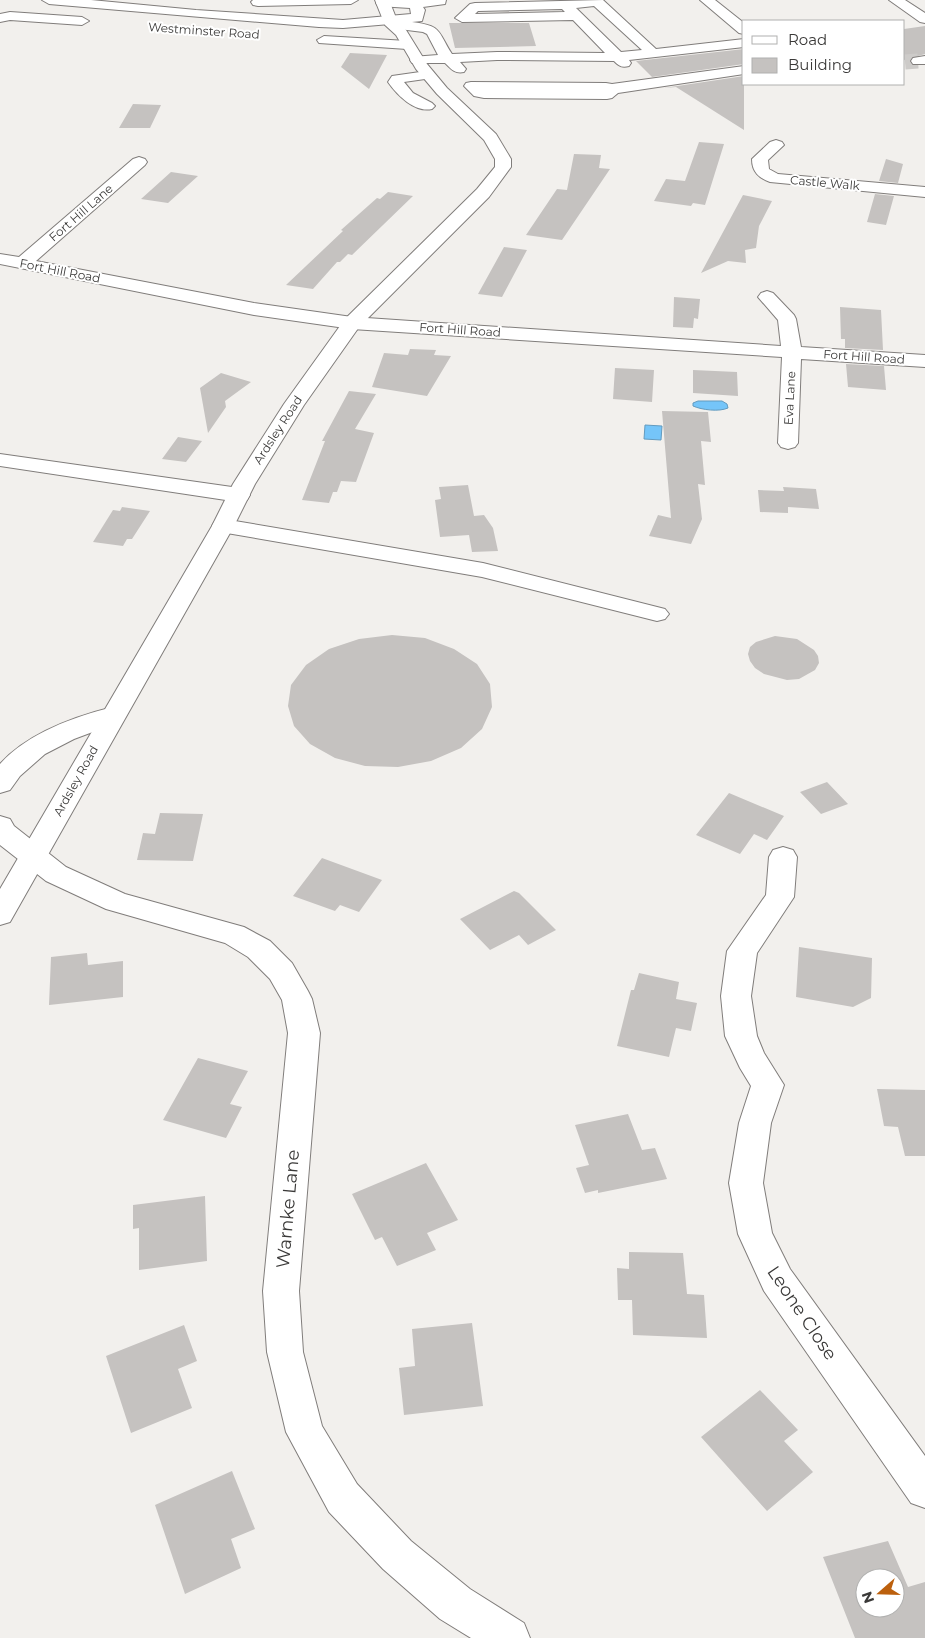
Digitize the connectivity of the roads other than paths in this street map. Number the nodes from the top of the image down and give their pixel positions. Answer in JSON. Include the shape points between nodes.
{"nodes":[{"id":1,"x":49,"y":0,"type":"edge"},
{"id":2,"x":254,"y":0,"type":"edge"},
{"id":3,"x":351,"y":0,"type":"edge"},
{"id":4,"x":727,"y":0,"type":"edge"},
{"id":5,"x":896,"y":0,"type":"edge"},
{"id":6,"x":208,"y":1,"type":"edge"},
{"id":7,"x":382,"y":1,"type":"edge"},
{"id":8,"x":440,"y":1,"type":"edge"},
{"id":9,"x":596,"y":1,"type":"edge"},
{"id":10,"x":708,"y":1,"type":"edge"},
{"id":11,"x":415,"y":4,"type":"junction"},
{"id":12,"x":565,"y":5,"type":"junction"},
{"id":13,"x":3,"y":14,"type":"edge"},
{"id":14,"x":196,"y":14,"type":"junction"},
{"id":15,"x":575,"y":16,"type":"junction"},
{"id":16,"x":537,"y":17,"type":"junction"},
{"id":17,"x":925,"y":21,"type":"edge"},
{"id":18,"x":391,"y":22,"type":"junction"},
{"id":19,"x":99,"y":23,"type":"dead end"},
{"id":20,"x":911,"y":24,"type":"dead end"},
{"id":21,"x":742,"y":28,"type":"edge"},
{"id":22,"x":549,"y":30,"type":"dead end"},
{"id":23,"x":312,"y":39,"type":"dead end"},
{"id":24,"x":562,"y":43,"type":"dead end"},
{"id":25,"x":742,"y":43,"type":"edge"},
{"id":26,"x":408,"y":45,"type":"junction"},
{"id":27,"x":653,"y":53,"type":"junction"},
{"id":28,"x":574,"y":57,"type":"junction"},
{"id":29,"x":619,"y":57,"type":"junction"},
{"id":30,"x":453,"y":63,"type":"junction"},
{"id":31,"x":421,"y":67,"type":"junction"},
{"id":32,"x":562,"y":70,"type":"junction"},
{"id":33,"x":742,"y":70,"type":"edge"},
{"id":34,"x":442,"y":90,"type":"junction"},
{"id":35,"x":427,"y":106,"type":"dead end"},
{"id":36,"x":776,"y":145,"type":"dead end"},
{"id":37,"x":139,"y":162,"type":"dead end"},
{"id":38,"x":925,"y":192,"type":"edge"},
{"id":39,"x":0,"y":259,"type":"edge"},
{"id":40,"x":23,"y":263,"type":"junction"},
{"id":41,"x":767,"y":297,"type":"dead end"},
{"id":42,"x":352,"y":323,"type":"junction"},
{"id":43,"x":792,"y":353,"type":"junction"},
{"id":44,"x":925,"y":361,"type":"edge"},
{"id":45,"x":788,"y":443,"type":"dead end"},
{"id":46,"x":0,"y":460,"type":"edge"},
{"id":47,"x":239,"y":495,"type":"junction"},
{"id":48,"x":223,"y":526,"type":"junction"},
{"id":49,"x":657,"y":614,"type":"dead end"},
{"id":50,"x":113,"y":715,"type":"junction"},
{"id":51,"x":0,"y":784,"type":"edge"},
{"id":52,"x":0,"y":826,"type":"edge"},
{"id":53,"x":34,"y":856,"type":"junction"},
{"id":54,"x":783,"y":857,"type":"dead end"},
{"id":55,"x":0,"y":914,"type":"edge"},
{"id":56,"x":925,"y":1489,"type":"edge"},
{"id":57,"x":509,"y":1638,"type":"edge"}],
"edges":[{"from":1,"to":14,"type":"street"},
{"from":2,"to":3,"type":"street","via":[[283,3]]},
{"from":4,"to":10,"type":"street"},
{"from":5,"to":17,"type":"street"},
{"from":6,"to":14,"type":"street"},
{"from":7,"to":11,"type":"street"},
{"from":7,"to":18,"type":"street","name":"Ardsley Road"},
{"from":8,"to":11,"type":"street"},
{"from":9,"to":12,"type":"street"},
{"from":9,"to":27,"type":"street"},
{"from":10,"to":21,"type":"street"},
{"from":11,"to":18,"type":"street","via":[[417,18]]},
{"from":12,"to":15,"type":"street"},
{"from":12,"to":16,"type":"street","via":[[475,7],[462,18]]},
{"from":13,"to":19,"type":"street"},
{"from":14,"to":18,"type":"street","via":[[343,24]]},
{"from":15,"to":16,"type":"street"},
{"from":15,"to":29,"type":"street"},
{"from":16,"to":22,"type":"street"},
{"from":17,"to":20,"type":"street"},
{"from":18,"to":26,"type":"street","name":"Ardsley Road"},
{"from":18,"to":30,"type":"street","via":[[433,32]]},
{"from":23,"to":26,"type":"street"},
{"from":24,"to":28,"type":"street"},
{"from":25,"to":27,"type":"street"},
{"from":26,"to":31,"type":"street","name":"Ardsley Road"},
{"from":27,"to":29,"type":"street"},
{"from":28,"to":29,"type":"street"},
{"from":28,"to":30,"type":"street","via":[[497,56]]},
{"from":28,"to":32,"type":"street","via":[[572,64]]},
{"from":29,"to":32,"type":"street","via":[[626,65],[624,69]]},
{"from":30,"to":31,"type":"street"},
{"from":30,"to":32,"type":"street"},
{"from":30,"to":33,"type":"street","via":[[467,76],[471,86],[606,86],[611,89]]},
{"from":30,"to":34,"type":"street","via":[[443,77]]},
{"from":31,"to":34,"type":"street","name":"Ardsley Road"},
{"from":31,"to":35,"type":"street","via":[[395,82],[408,96]]},
{"from":34,"to":42,"type":"street","name":"Ardsley Road","via":[[490,137],[503,159],[503,167],[483,192]]},
{"from":36,"to":38,"type":"street","name":"Castle Walk","via":[[760,159],[760,167],[764,174],[776,179]]},
{"from":37,"to":40,"type":"street","name":"Fort Hill Lane"},
{"from":39,"to":40,"type":"street","name":"Fort Hill Road"},
{"from":40,"to":42,"type":"street","name":"Fort Hill Road","via":[[254,309]]},
{"from":41,"to":43,"type":"street","name":"Eva Lane","via":[[787,319]]},
{"from":42,"to":43,"type":"street","name":"Fort Hill Road"},
{"from":42,"to":47,"type":"street","name":"Ardsley Road","via":[[294,404]]},
{"from":43,"to":44,"type":"street","name":"Fort Hill Road"},
{"from":43,"to":45,"type":"street","name":"Eva Lane"},
{"from":46,"to":47,"type":"street"},
{"from":47,"to":48,"type":"street","name":"Ardsley Road"},
{"from":48,"to":49,"type":"street","via":[[483,570]]},
{"from":48,"to":50,"type":"street","name":"Ardsley Road"},
{"from":50,"to":51,"type":"street","via":[[34,748],[17,760]]},
{"from":50,"to":53,"type":"street","name":"Ardsley Road"},
{"from":52,"to":53,"type":"street","name":"Warnke Lane","via":[[4,833]]},
{"from":53,"to":55,"type":"street","name":"Ardsley Road"},
{"from":53,"to":57,"type":"street","name":"Warnke Lane","via":[[56,874],[116,902],[234,935],[259,949],[281,971],[297,999],[304,1033],[280,1291],[284,1352],[305,1432],[343,1498],[397,1555],[455,1604]]},
{"from":54,"to":56,"type":"street","name":"Leone Close","via":[[780,897],[742,951],[736,996],[741,1036],[768,1085],[755,1123],[746,1182],[755,1234],[777,1280]]}]}
